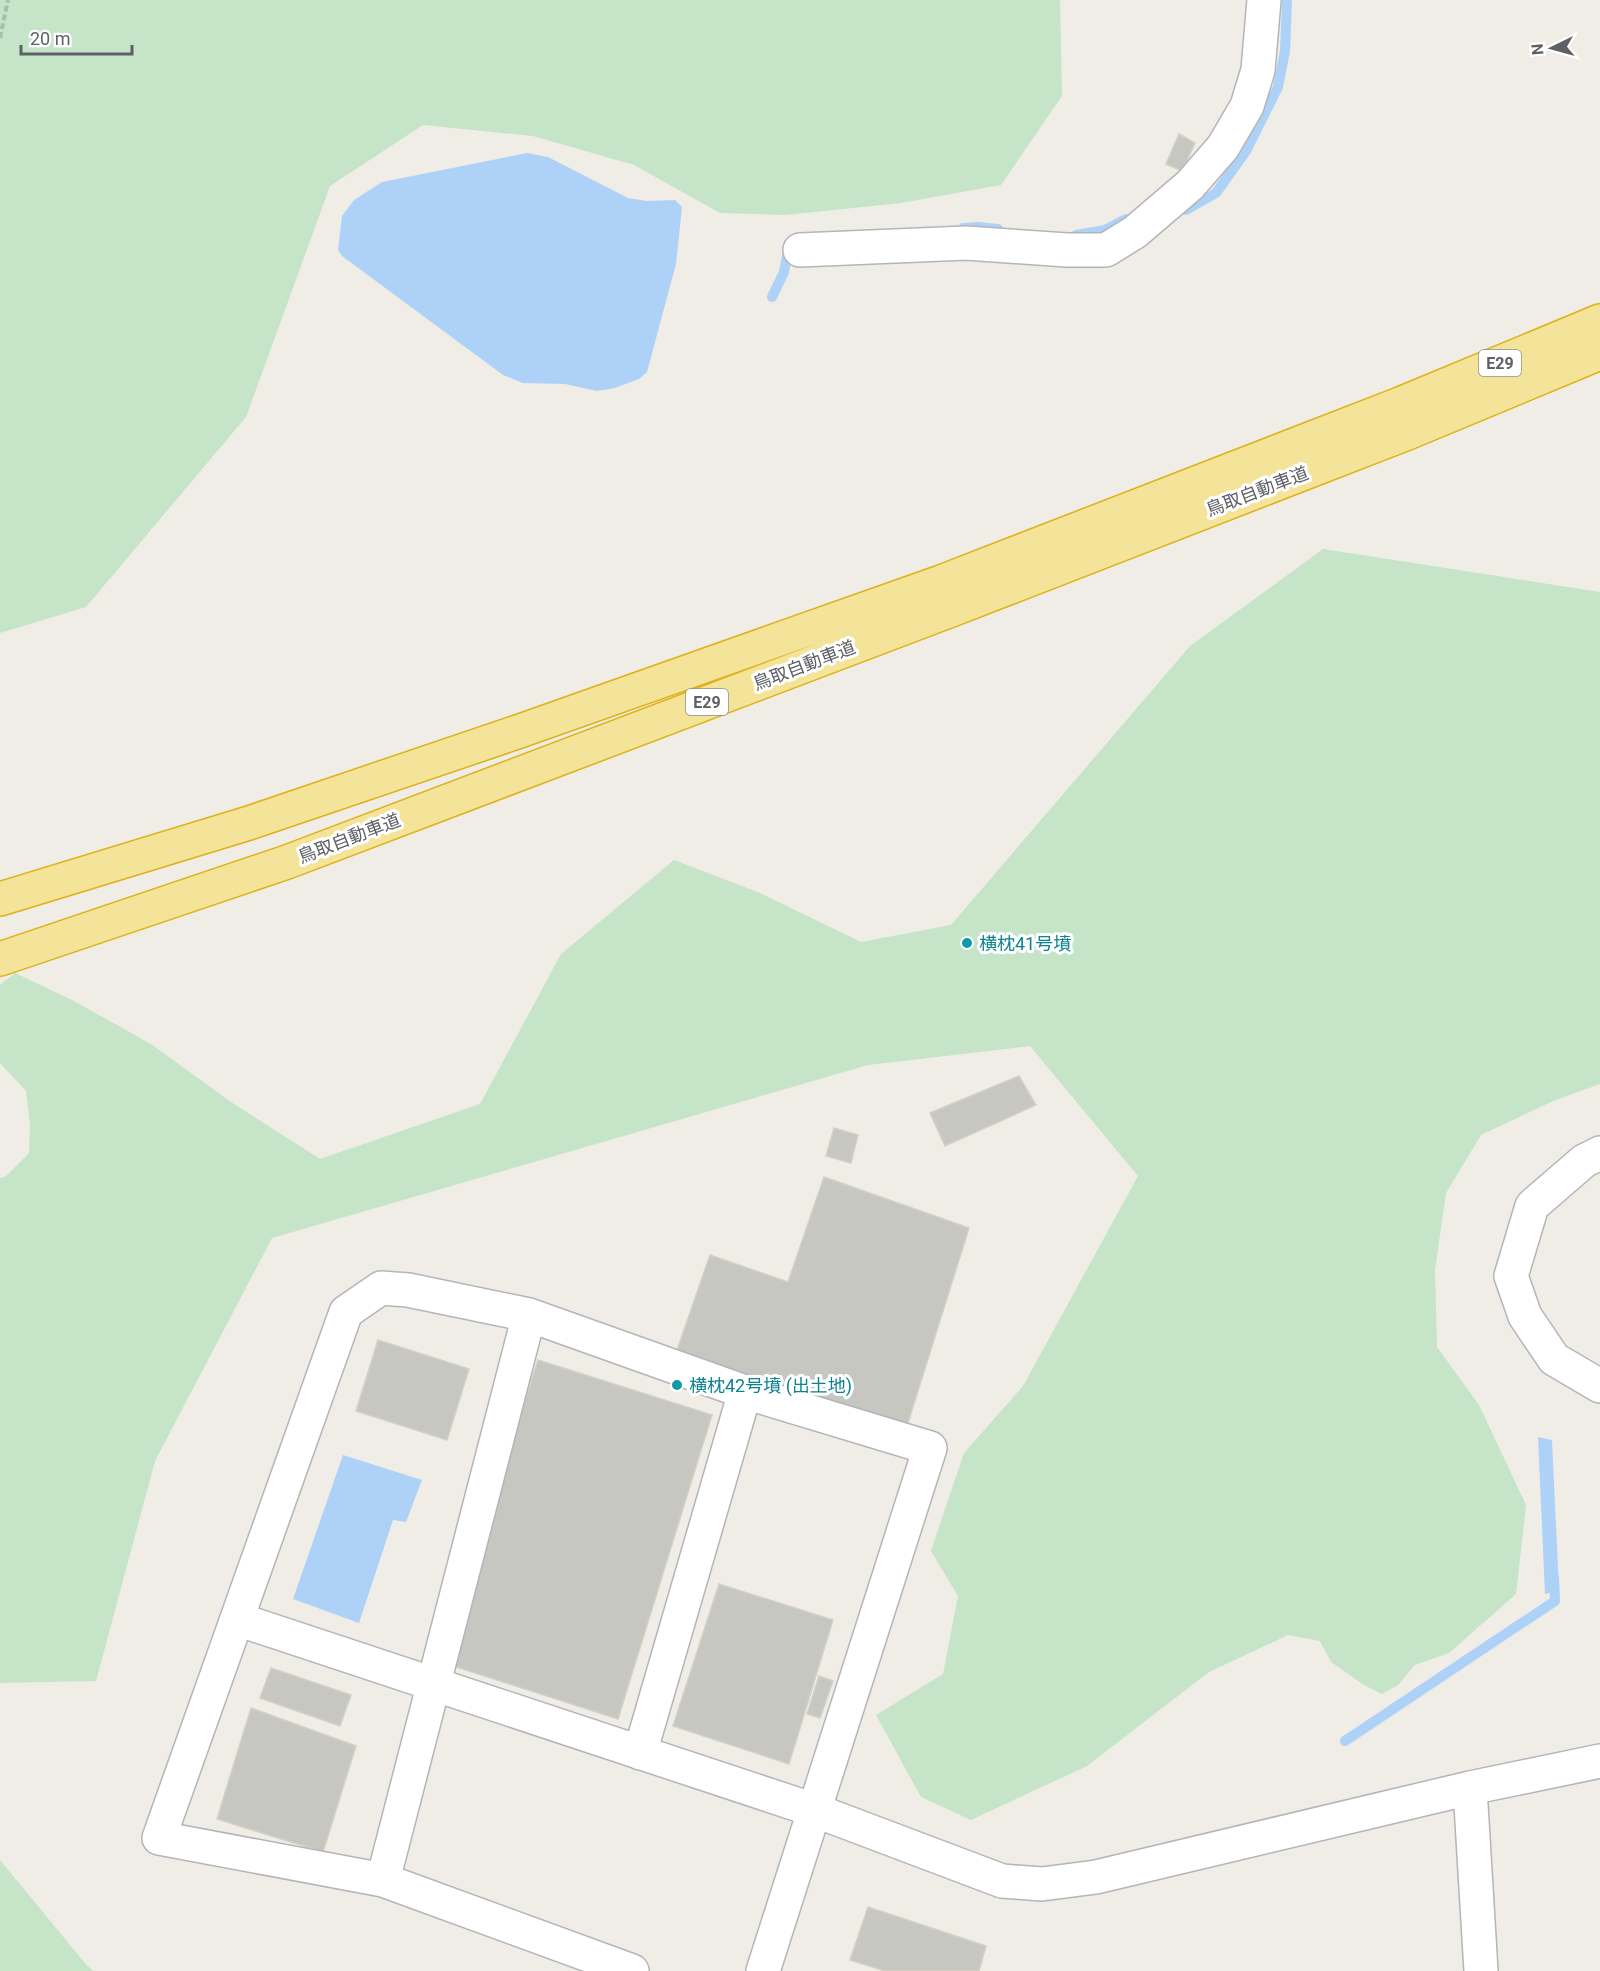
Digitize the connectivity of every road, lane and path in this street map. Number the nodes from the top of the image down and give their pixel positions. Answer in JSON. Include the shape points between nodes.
{"nodes":[{"id":1,"x":8,"y":0,"type":"edge"},
{"id":2,"x":1264,"y":0,"type":"edge"},
{"id":3,"x":0,"y":38,"type":"edge"},
{"id":4,"x":800,"y":250,"type":"dead end"},
{"id":5,"x":1600,"y":321,"type":"edge"},
{"id":6,"x":1600,"y":353,"type":"edge"},
{"id":7,"x":1405,"y":418,"type":"junction"},
{"id":8,"x":0,"y":900,"type":"edge"},
{"id":9,"x":0,"y":959,"type":"edge"},
{"id":10,"x":1600,"y":1153,"type":"edge"},
{"id":11,"x":529,"y":1316,"type":"junction"},
{"id":12,"x":1600,"y":1386,"type":"edge"},
{"id":13,"x":745,"y":1392,"type":"junction"},
{"id":14,"x":237,"y":1619,"type":"junction"},
{"id":15,"x":433,"y":1684,"type":"junction"},
{"id":16,"x":640,"y":1753,"type":"junction"},
{"id":17,"x":1600,"y":1761,"type":"edge"},
{"id":18,"x":1470,"y":1788,"type":"junction"},
{"id":19,"x":814,"y":1810,"type":"junction"},
{"id":20,"x":383,"y":1880,"type":"junction"},
{"id":21,"x":632,"y":1971,"type":"edge"},
{"id":22,"x":763,"y":1971,"type":"edge"},
{"id":23,"x":1481,"y":1971,"type":"edge"}],
"edges":[{"from":1,"to":3,"type":"path"},
{"from":2,"to":4,"type":"street","via":[[1258,70],[1247,106],[1223,147],[1190,185],[1135,232],[1106,250],[966,243]]},
{"from":5,"to":7,"type":"highway","name":"鳥取自動車道","number":"E29"},
{"from":6,"to":7,"type":"highway","name":"鳥取自動車道","number":"E29"},
{"from":7,"to":8,"type":"highway","name":"鳥取自動車道","number":"E29","via":[[520,731],[260,819]]},
{"from":7,"to":9,"type":"highway","name":"鳥取自動車道","number":"E29","via":[[954,609],[287,862]]},
{"from":10,"to":12,"type":"street","via":[[1584,1161],[1533,1206],[1511,1276],[1525,1316],[1554,1359]]},
{"from":11,"to":13,"type":"street"},
{"from":11,"to":14,"type":"street","via":[[408,1290],[381,1288],[346,1312]]},
{"from":11,"to":15,"type":"street"},
{"from":13,"to":16,"type":"street"},
{"from":13,"to":19,"type":"street","via":[[930,1448]]},
{"from":14,"to":15,"type":"street"},
{"from":14,"to":20,"type":"street","via":[[159,1838]]},
{"from":15,"to":16,"type":"street"},
{"from":15,"to":20,"type":"street"},
{"from":16,"to":19,"type":"street"},
{"from":17,"to":18,"type":"street"},
{"from":18,"to":19,"type":"street","via":[[1118,1871],[1042,1884],[1002,1881]]},
{"from":18,"to":23,"type":"street"},
{"from":19,"to":22,"type":"street"},
{"from":20,"to":21,"type":"street"}]}
